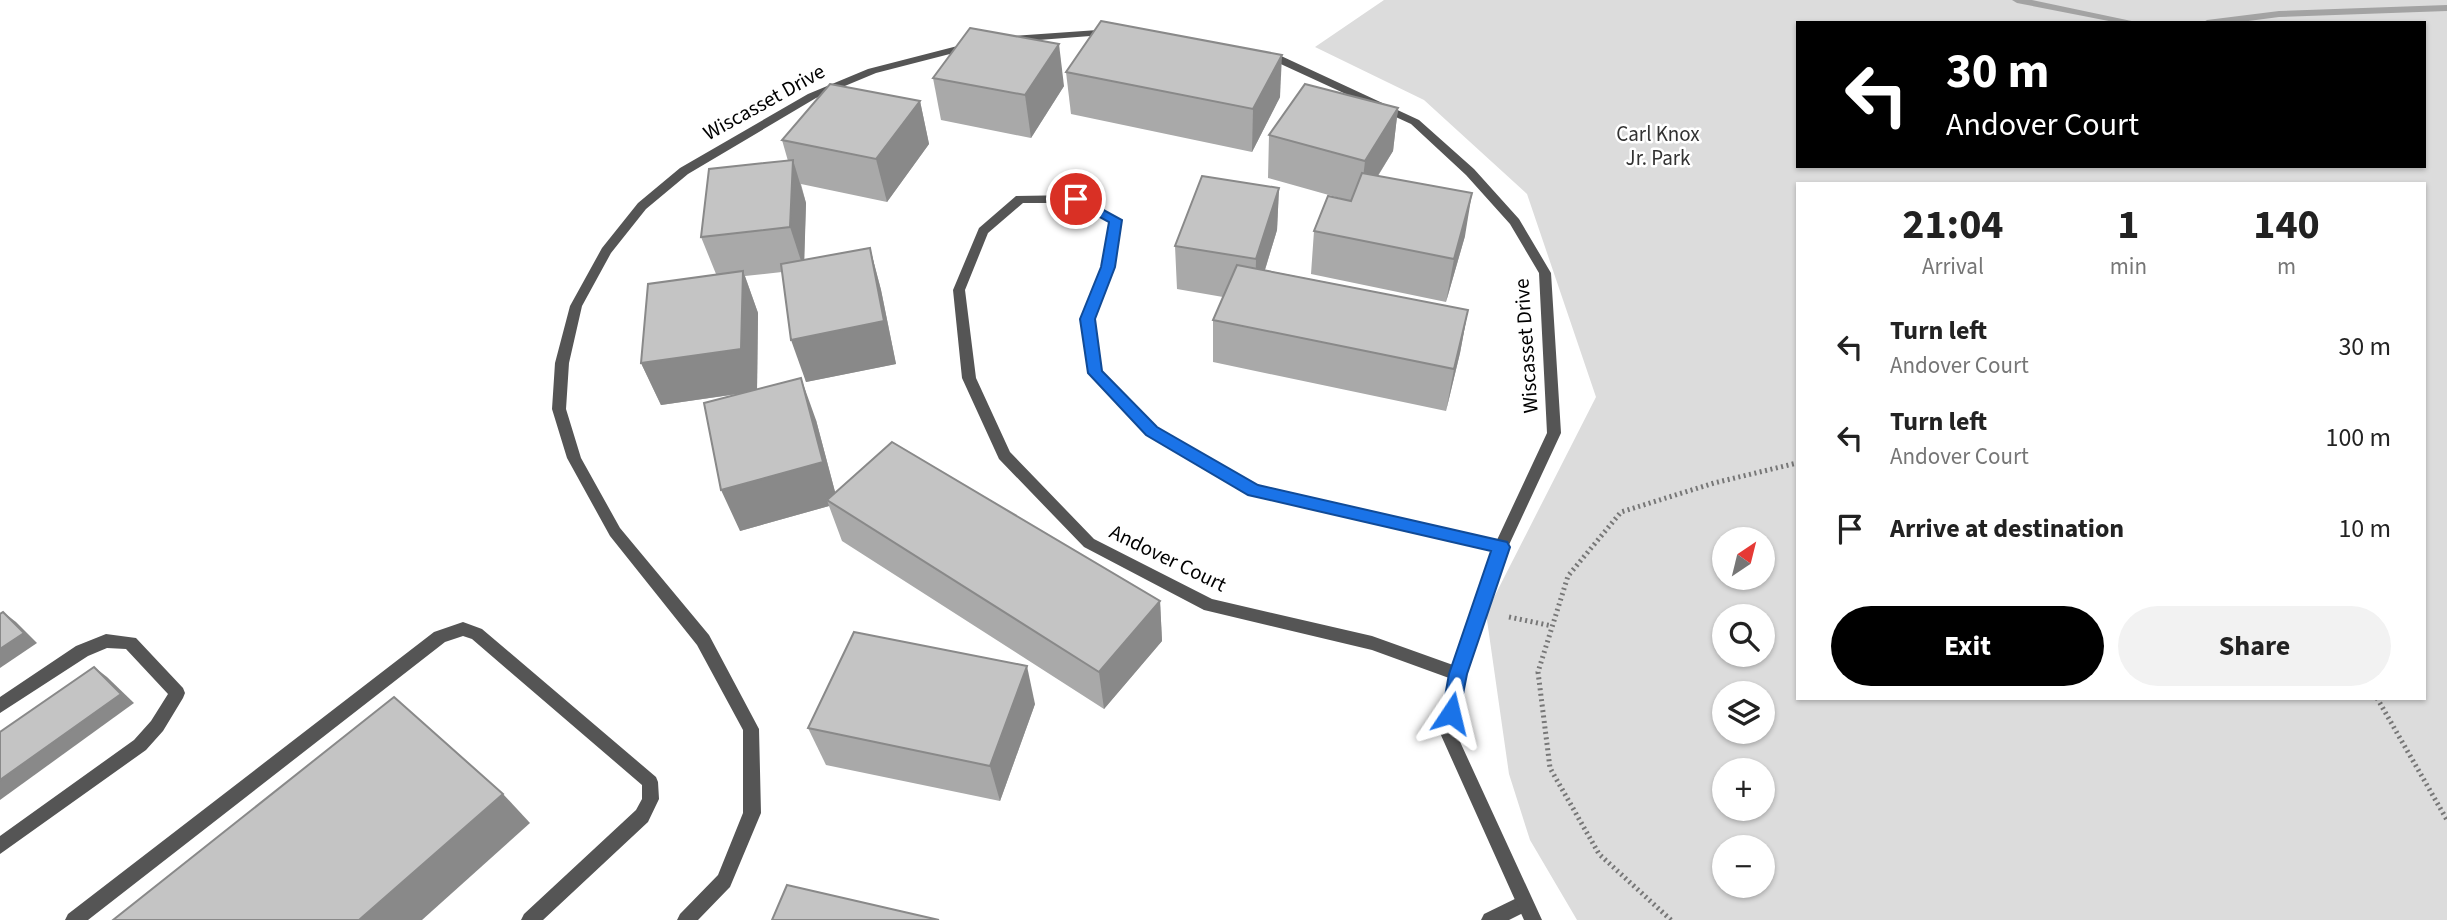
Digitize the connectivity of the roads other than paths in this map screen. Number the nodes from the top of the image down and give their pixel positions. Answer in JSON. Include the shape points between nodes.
{"nodes":[{"id":1,"x":1124,"y":32,"type":"edge"},
{"id":2,"x":1249,"y":53,"type":"edge"},
{"id":3,"x":1501,"y":547,"type":"junction"},
{"id":4,"x":1458,"y":674,"type":"junction"},
{"id":5,"x":0,"y":706,"type":"edge"},
{"id":6,"x":0,"y":846,"type":"edge"},
{"id":7,"x":1528,"y":912,"type":"edge"},
{"id":8,"x":74,"y":920,"type":"edge"},
{"id":9,"x":530,"y":920,"type":"edge"},
{"id":10,"x":687,"y":920,"type":"edge"},
{"id":11,"x":1489,"y":920,"type":"edge"}],
"edges":[{"from":1,"to":10,"type":"street","name":"Wiscasset Drive","via":[[1015,37],[943,51],[872,71],[812,96],[684,171],[642,206],[606,251],[576,306],[562,363],[559,409],[574,458],[615,532],[703,640],[751,729],[752,813],[724,881]]},
{"from":2,"to":3,"type":"street","name":"Wiscasset Drive","via":[[1275,57],[1415,122],[1470,172],[1515,222],[1545,273],[1554,433]]},
{"from":3,"to":4,"type":"street","name":"Wiscasset Drive"},
{"from":3,"to":4,"type":"street","name":"Andover Court","via":[[1254,491],[1152,431],[1095,373],[1087,319],[1108,267],[1116,220],[1076,199],[1020,199],[983,230],[959,290],[969,378],[1004,454],[1089,543],[1209,606],[1371,643]]},
{"from":4,"to":7,"type":"street","name":"Wiscasset Drive","via":[[1448,733]]},
{"from":5,"to":6,"type":"street","via":[[82,651],[106,641],[130,643],[177,693],[140,744]]},
{"from":7,"to":11,"type":"street"},
{"from":8,"to":9,"type":"street","via":[[440,637],[463,629],[477,634],[650,782],[650,799],[642,816]]}]}
